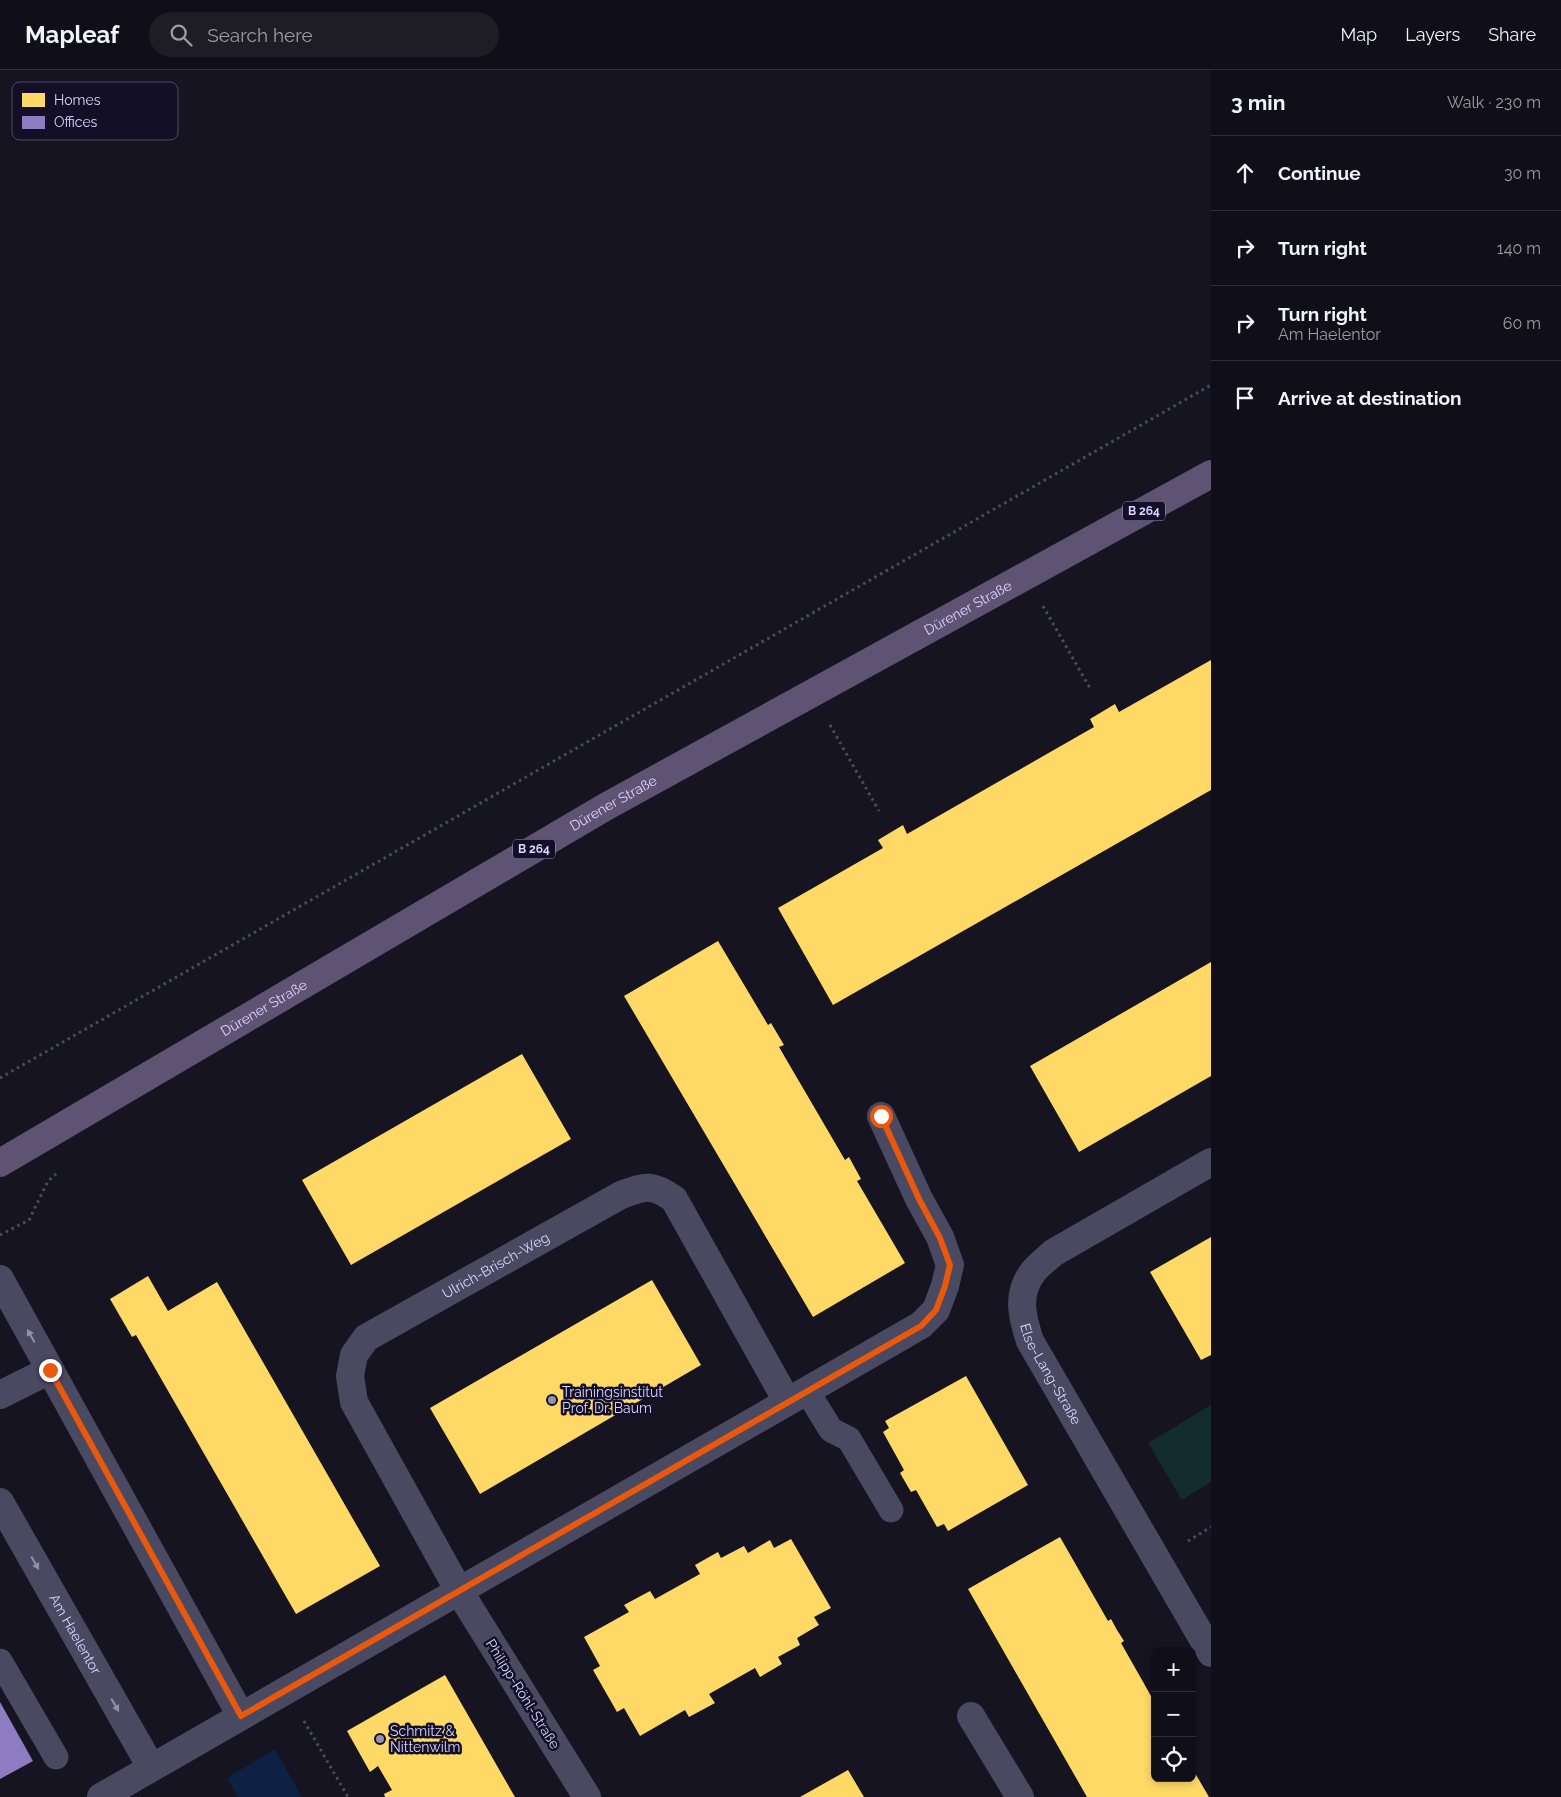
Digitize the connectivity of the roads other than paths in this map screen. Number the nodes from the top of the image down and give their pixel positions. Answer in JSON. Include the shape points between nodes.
{"nodes":[{"id":1,"x":1211,"y":474,"type":"edge"},
{"id":2,"x":881,"y":1116,"type":"dead end"},
{"id":3,"x":1211,"y":1162,"type":"edge"},
{"id":4,"x":0,"y":1163,"type":"edge"},
{"id":5,"x":0,"y":1279,"type":"edge"},
{"id":6,"x":50,"y":1370,"type":"junction"},
{"id":7,"x":0,"y":1395,"type":"edge"},
{"id":8,"x":797,"y":1396,"type":"junction"},
{"id":9,"x":891,"y":1510,"type":"dead end"},
{"id":10,"x":4,"y":1517,"type":"edge"},
{"id":11,"x":459,"y":1591,"type":"junction"},
{"id":12,"x":1211,"y":1653,"type":"edge"},
{"id":13,"x":0,"y":1661,"type":"edge"},
{"id":14,"x":241,"y":1716,"type":"junction"},
{"id":15,"x":971,"y":1716,"type":"dead end"},
{"id":16,"x":56,"y":1757,"type":"dead end"},
{"id":17,"x":151,"y":1767,"type":"junction"},
{"id":18,"x":100,"y":1797,"type":"edge"},
{"id":19,"x":587,"y":1797,"type":"edge"},
{"id":20,"x":1020,"y":1797,"type":"edge"}],
"edges":[{"from":1,"to":4,"type":"main road","name":"Dürener Straße","number":"B 264","via":[[607,806]]},
{"from":2,"to":8,"type":"street","via":[[940,1238],[950,1265],[945,1286],[936,1310],[921,1326]]},
{"from":3,"to":12,"type":"street","name":"Else-Lang-Straße","via":[[1053,1253],[1032,1273],[1022,1292],[1022,1317],[1030,1341]]},
{"from":6,"to":5,"type":"street","one_way":true},
{"from":6,"to":7,"type":"street"},
{"from":6,"to":14,"type":"street"},
{"from":8,"to":9,"type":"lane","via":[[831,1430],[849,1439]]},
{"from":8,"to":11,"type":"street"},
{"from":8,"to":11,"type":"street","name":"Ulrich-Brisch-Weg","via":[[674,1200],[659,1188],[642,1188],[621,1195],[366,1338],[354,1355],[350,1376],[354,1402]]},
{"from":10,"to":17,"type":"street","name":"Am Haelentor","one_way":true},
{"from":11,"to":14,"type":"street"},
{"from":11,"to":19,"type":"street","name":"Philipp-Röhl-Straße"},
{"from":13,"to":16,"type":"lane"},
{"from":14,"to":17,"type":"street"},
{"from":15,"to":20,"type":"street"},
{"from":17,"to":18,"type":"street"}]}
